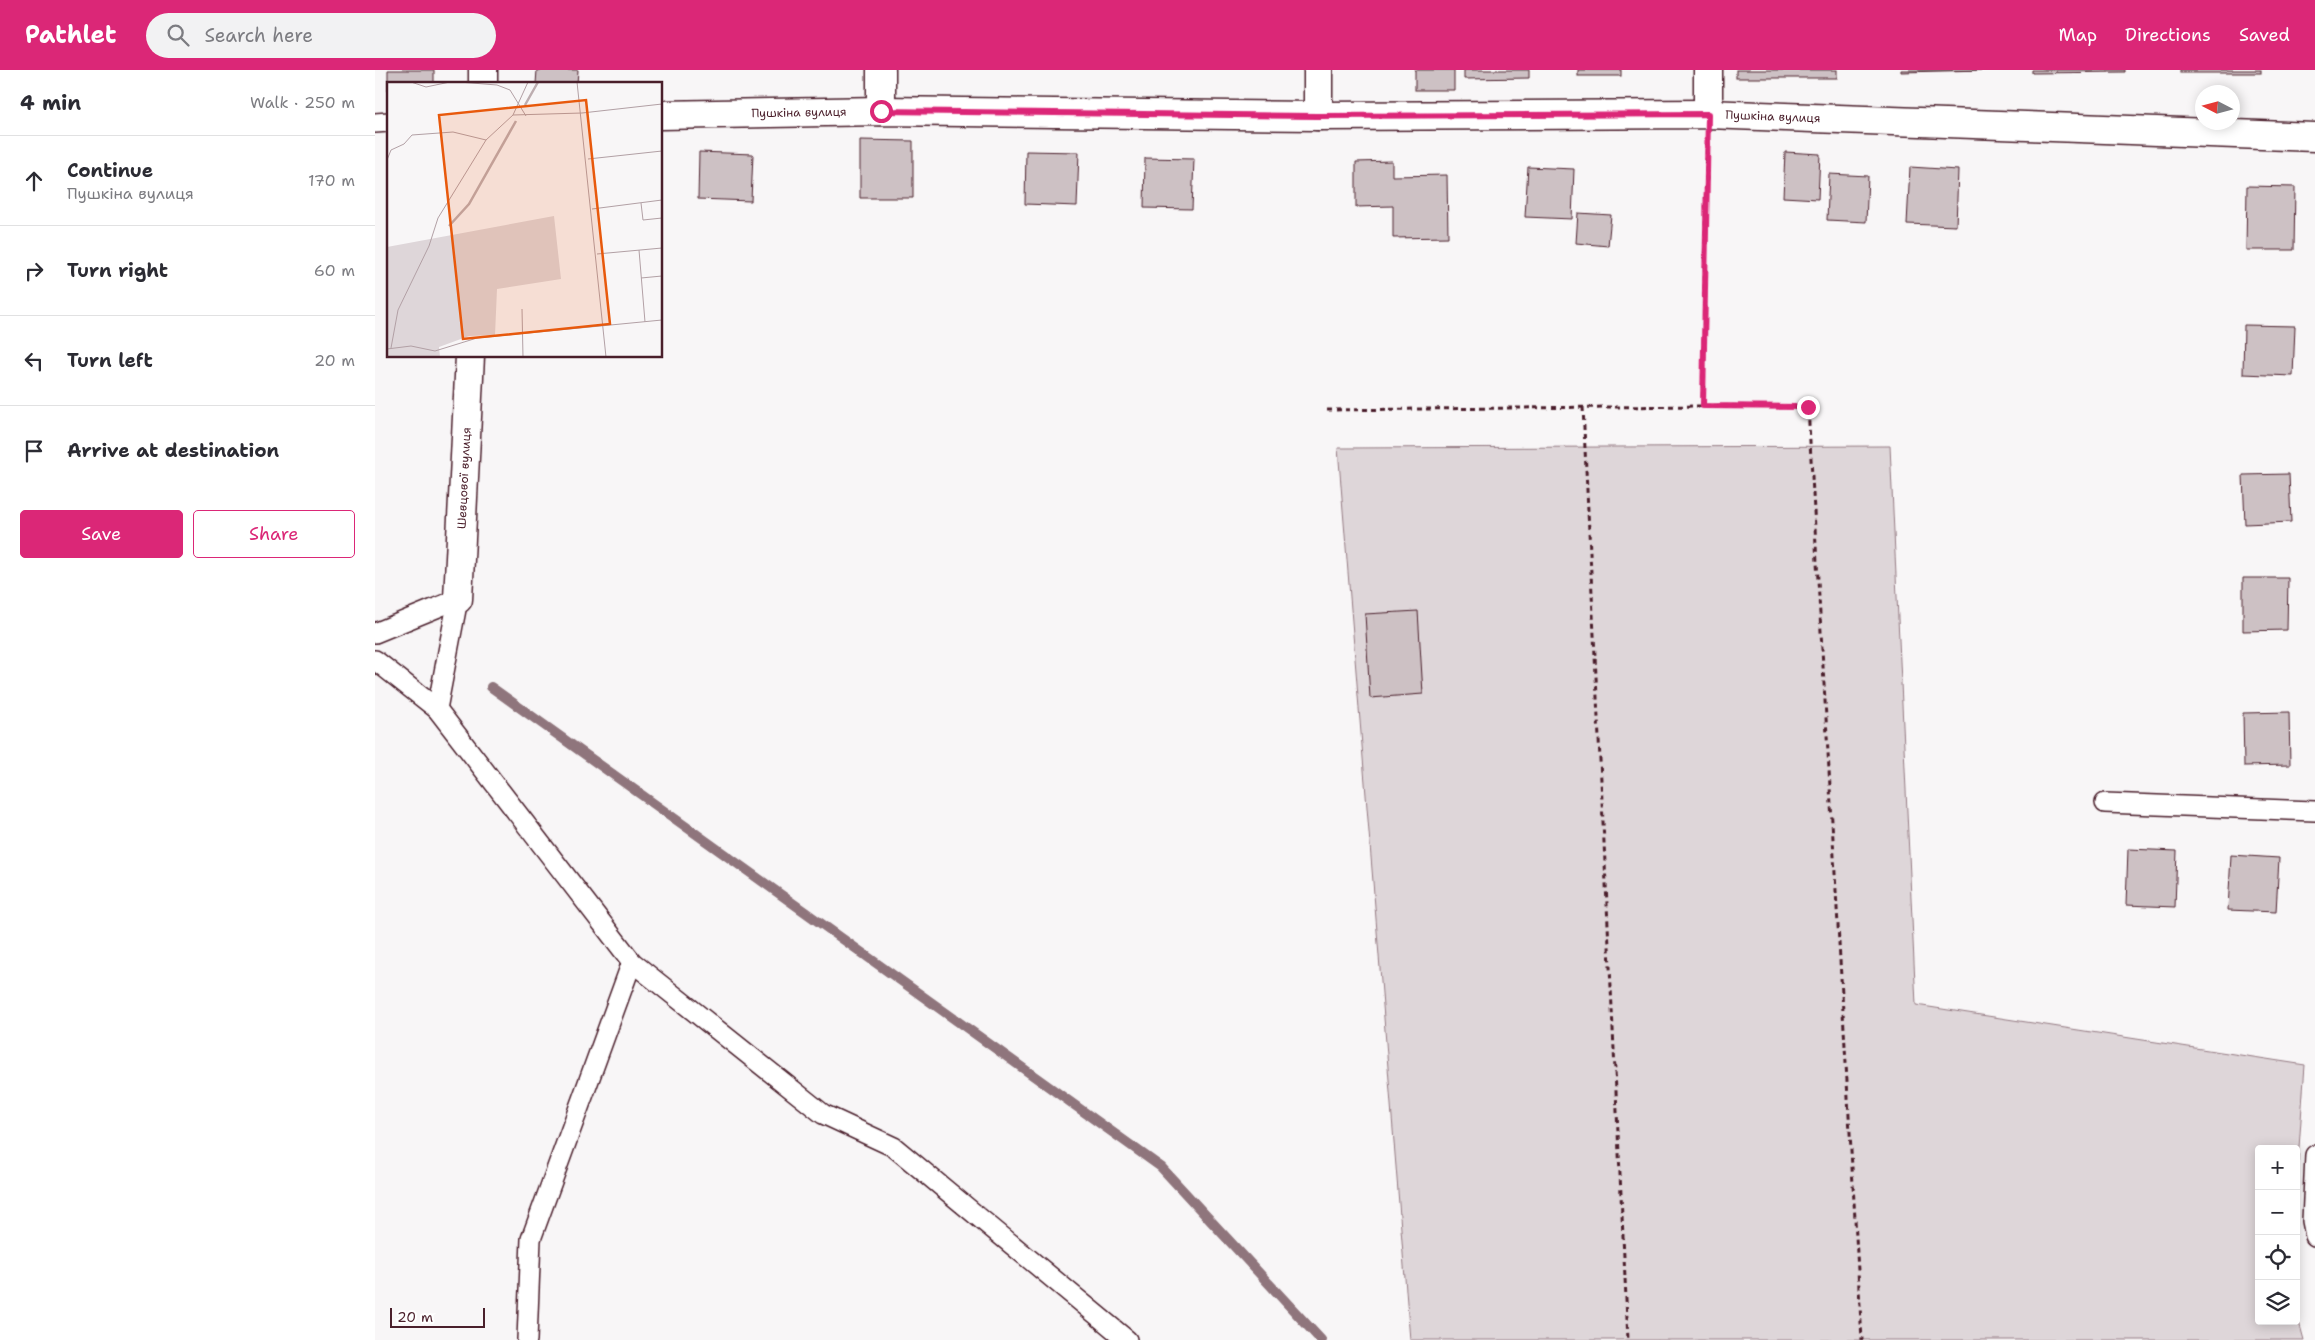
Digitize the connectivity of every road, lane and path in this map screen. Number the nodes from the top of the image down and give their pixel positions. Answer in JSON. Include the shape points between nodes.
{"nodes":[{"id":1,"x":881,"y":70,"type":"edge"},
{"id":2,"x":1318,"y":70,"type":"edge"},
{"id":3,"x":1708,"y":70,"type":"edge"},
{"id":4,"x":881,"y":111,"type":"junction"},
{"id":5,"x":1708,"y":114,"type":"junction"},
{"id":6,"x":663,"y":115,"type":"edge"},
{"id":7,"x":1317,"y":116,"type":"junction"},
{"id":8,"x":2315,"y":137,"type":"edge"},
{"id":9,"x":471,"y":358,"type":"edge"},
{"id":10,"x":1703,"y":406,"type":"junction"},
{"id":11,"x":1583,"y":407,"type":"junction"},
{"id":12,"x":1327,"y":410,"type":"dead end"},
{"id":13,"x":458,"y":599,"type":"junction"},
{"id":14,"x":375,"y":633,"type":"edge"},
{"id":15,"x":375,"y":660,"type":"edge"},
{"id":16,"x":437,"y":709,"type":"junction"},
{"id":17,"x":2105,"y":803,"type":"dead end"},
{"id":18,"x":2315,"y":811,"type":"edge"},
{"id":19,"x":632,"y":962,"type":"junction"},
{"id":20,"x":2315,"y":1155,"type":"edge"},
{"id":21,"x":2315,"y":1236,"type":"edge"},
{"id":22,"x":527,"y":1340,"type":"edge"},
{"id":23,"x":1127,"y":1340,"type":"edge"},
{"id":24,"x":1628,"y":1340,"type":"edge"},
{"id":25,"x":1862,"y":1340,"type":"edge"}],
"edges":[{"from":1,"to":4,"type":"street"},
{"from":2,"to":7,"type":"street"},
{"from":3,"to":5,"type":"street"},
{"from":4,"to":6,"type":"street","name":"Пушкіна вулиця"},
{"from":4,"to":7,"type":"street","name":"Пушкіна вулиця"},
{"from":5,"to":7,"type":"street","name":"Пушкіна вулиця"},
{"from":5,"to":8,"type":"street","name":"Пушкіна вулиця"},
{"from":5,"to":10,"type":"path"},
{"from":9,"to":13,"type":"street","name":"Шевцової вулиця"},
{"from":10,"to":11,"type":"path"},
{"from":10,"to":25,"type":"path","via":[[1808,407]]},
{"from":11,"to":12,"type":"path"},
{"from":11,"to":24,"type":"path"},
{"from":13,"to":14,"type":"lane"},
{"from":13,"to":16,"type":"lane"},
{"from":15,"to":16,"type":"lane"},
{"from":16,"to":19,"type":"lane"},
{"from":17,"to":18,"type":"lane"},
{"from":19,"to":22,"type":"lane","via":[[531,1239]]},
{"from":19,"to":23,"type":"lane","via":[[823,1114],[894,1147]]},
{"from":20,"to":21,"type":"lane","via":[[2312,1221]]}]}
